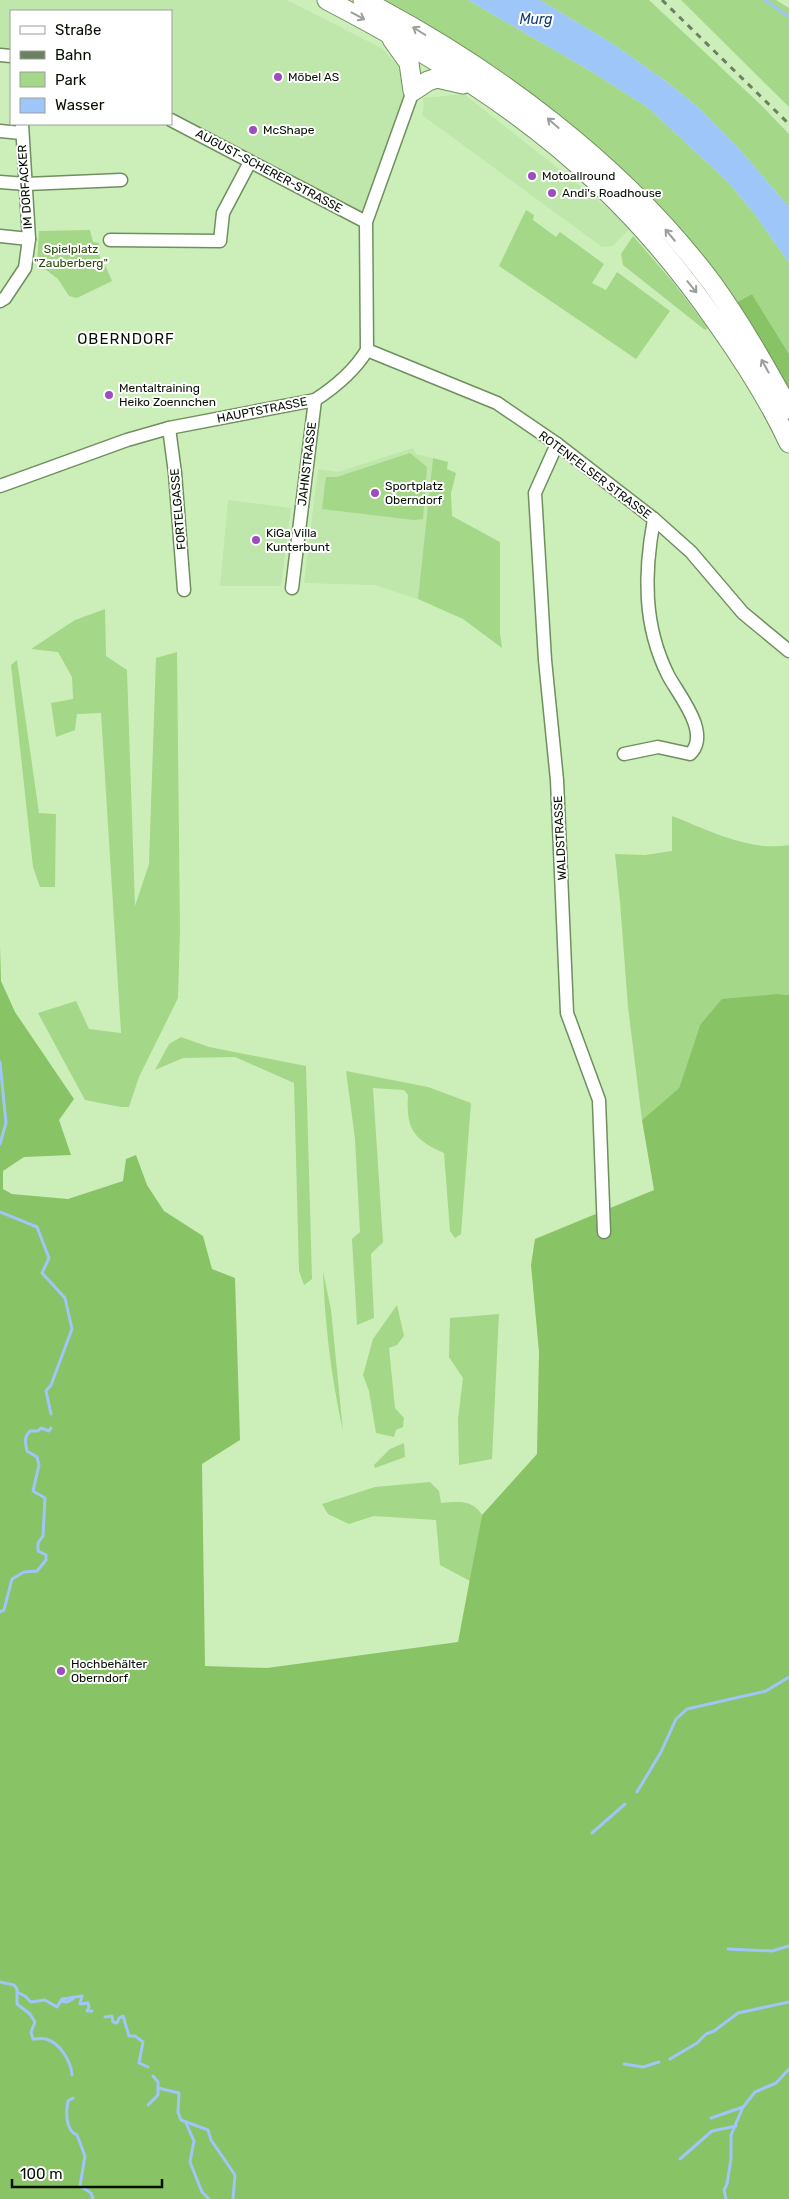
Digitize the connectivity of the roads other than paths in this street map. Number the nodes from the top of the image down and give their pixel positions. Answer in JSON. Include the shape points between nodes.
{"nodes":[{"id":1,"x":328,"y":0,"type":"edge"},
{"id":2,"x":362,"y":0,"type":"edge"},
{"id":3,"x":388,"y":32,"type":"junction"},
{"id":4,"x":471,"y":83,"type":"junction"},
{"id":5,"x":413,"y":91,"type":"junction"},
{"id":6,"x":172,"y":121,"type":"edge"},
{"id":7,"x":22,"y":128,"type":"edge"},
{"id":8,"x":0,"y":131,"type":"edge"},
{"id":9,"x":250,"y":162,"type":"junction"},
{"id":10,"x":121,"y":180,"type":"dead end"},
{"id":11,"x":0,"y":182,"type":"edge"},
{"id":12,"x":26,"y":184,"type":"junction"},
{"id":13,"x":366,"y":222,"type":"junction"},
{"id":14,"x":0,"y":236,"type":"edge"},
{"id":15,"x":29,"y":239,"type":"junction"},
{"id":16,"x":110,"y":240,"type":"dead end"},
{"id":17,"x":0,"y":301,"type":"edge"},
{"id":18,"x":367,"y":350,"type":"junction"},
{"id":19,"x":315,"y":400,"type":"junction"},
{"id":20,"x":789,"y":409,"type":"edge"},
{"id":21,"x":169,"y":428,"type":"junction"},
{"id":22,"x":789,"y":443,"type":"edge"},
{"id":23,"x":557,"y":444,"type":"junction"},
{"id":24,"x":0,"y":486,"type":"edge"},
{"id":25,"x":654,"y":519,"type":"junction"},
{"id":26,"x":292,"y":588,"type":"dead end"},
{"id":27,"x":184,"y":590,"type":"dead end"},
{"id":28,"x":789,"y":651,"type":"edge"},
{"id":29,"x":624,"y":754,"type":"dead end"},
{"id":30,"x":604,"y":1232,"type":"dead end"}],
"edges":[{"from":1,"to":3,"type":"highway","one_way":true},
{"from":20,"to":2,"type":"highway","one_way":true,"via":[[756,350],[712,283],[657,219],[598,162],[540,112],[478,68]]},
{"from":3,"to":4,"type":"highway"},
{"from":3,"to":5,"type":"highway","via":[[409,63]]},
{"from":4,"to":5,"type":"highway","via":[[460,85],[437,78],[428,80]]},
{"from":4,"to":22,"type":"highway","one_way":true,"via":[[545,138],[601,186],[644,229],[698,295],[744,361]]},
{"from":5,"to":13,"type":"street"},
{"from":6,"to":9,"type":"street","name":"AUGUST-SCHERER-STRASSE"},
{"from":7,"to":8,"type":"street"},
{"from":7,"to":12,"type":"street","name":"IM DORFACKER"},
{"from":9,"to":13,"type":"street","name":"AUGUST-SCHERER-STRASSE"},
{"from":9,"to":16,"type":"street","via":[[223,213],[220,241]]},
{"from":10,"to":12,"type":"street"},
{"from":11,"to":12,"type":"street"},
{"from":12,"to":15,"type":"street","name":"IM DORFACKER"},
{"from":13,"to":18,"type":"street"},
{"from":14,"to":15,"type":"street"},
{"from":15,"to":17,"type":"street","name":"IM DORFACKER","via":[[25,268]]},
{"from":18,"to":19,"type":"street","name":"HAUPTSTRASSE","via":[[329,392]]},
{"from":18,"to":23,"type":"street","name":"ROTENFELSER STRASSE","via":[[497,403]]},
{"from":19,"to":21,"type":"street","name":"HAUPTSTRASSE"},
{"from":19,"to":26,"type":"street","name":"JAHNSTRASSE"},
{"from":21,"to":24,"type":"street","name":"HAUPTSTRASSE"},
{"from":21,"to":27,"type":"street","name":"FORTELGASSE"},
{"from":23,"to":25,"type":"street","name":"ROTENFELSER STRASSE"},
{"from":23,"to":30,"type":"street","name":"WALDSTRASSE","via":[[535,493],[545,660],[557,780],[567,1013],[599,1100]]},
{"from":25,"to":28,"type":"street","name":"ROTENFELSER STRASSE","via":[[691,552],[743,613]]},
{"from":25,"to":29,"type":"street","via":[[647,555],[652,639],[668,676],[692,714],[696,736],[690,754],[658,747]]}]}
